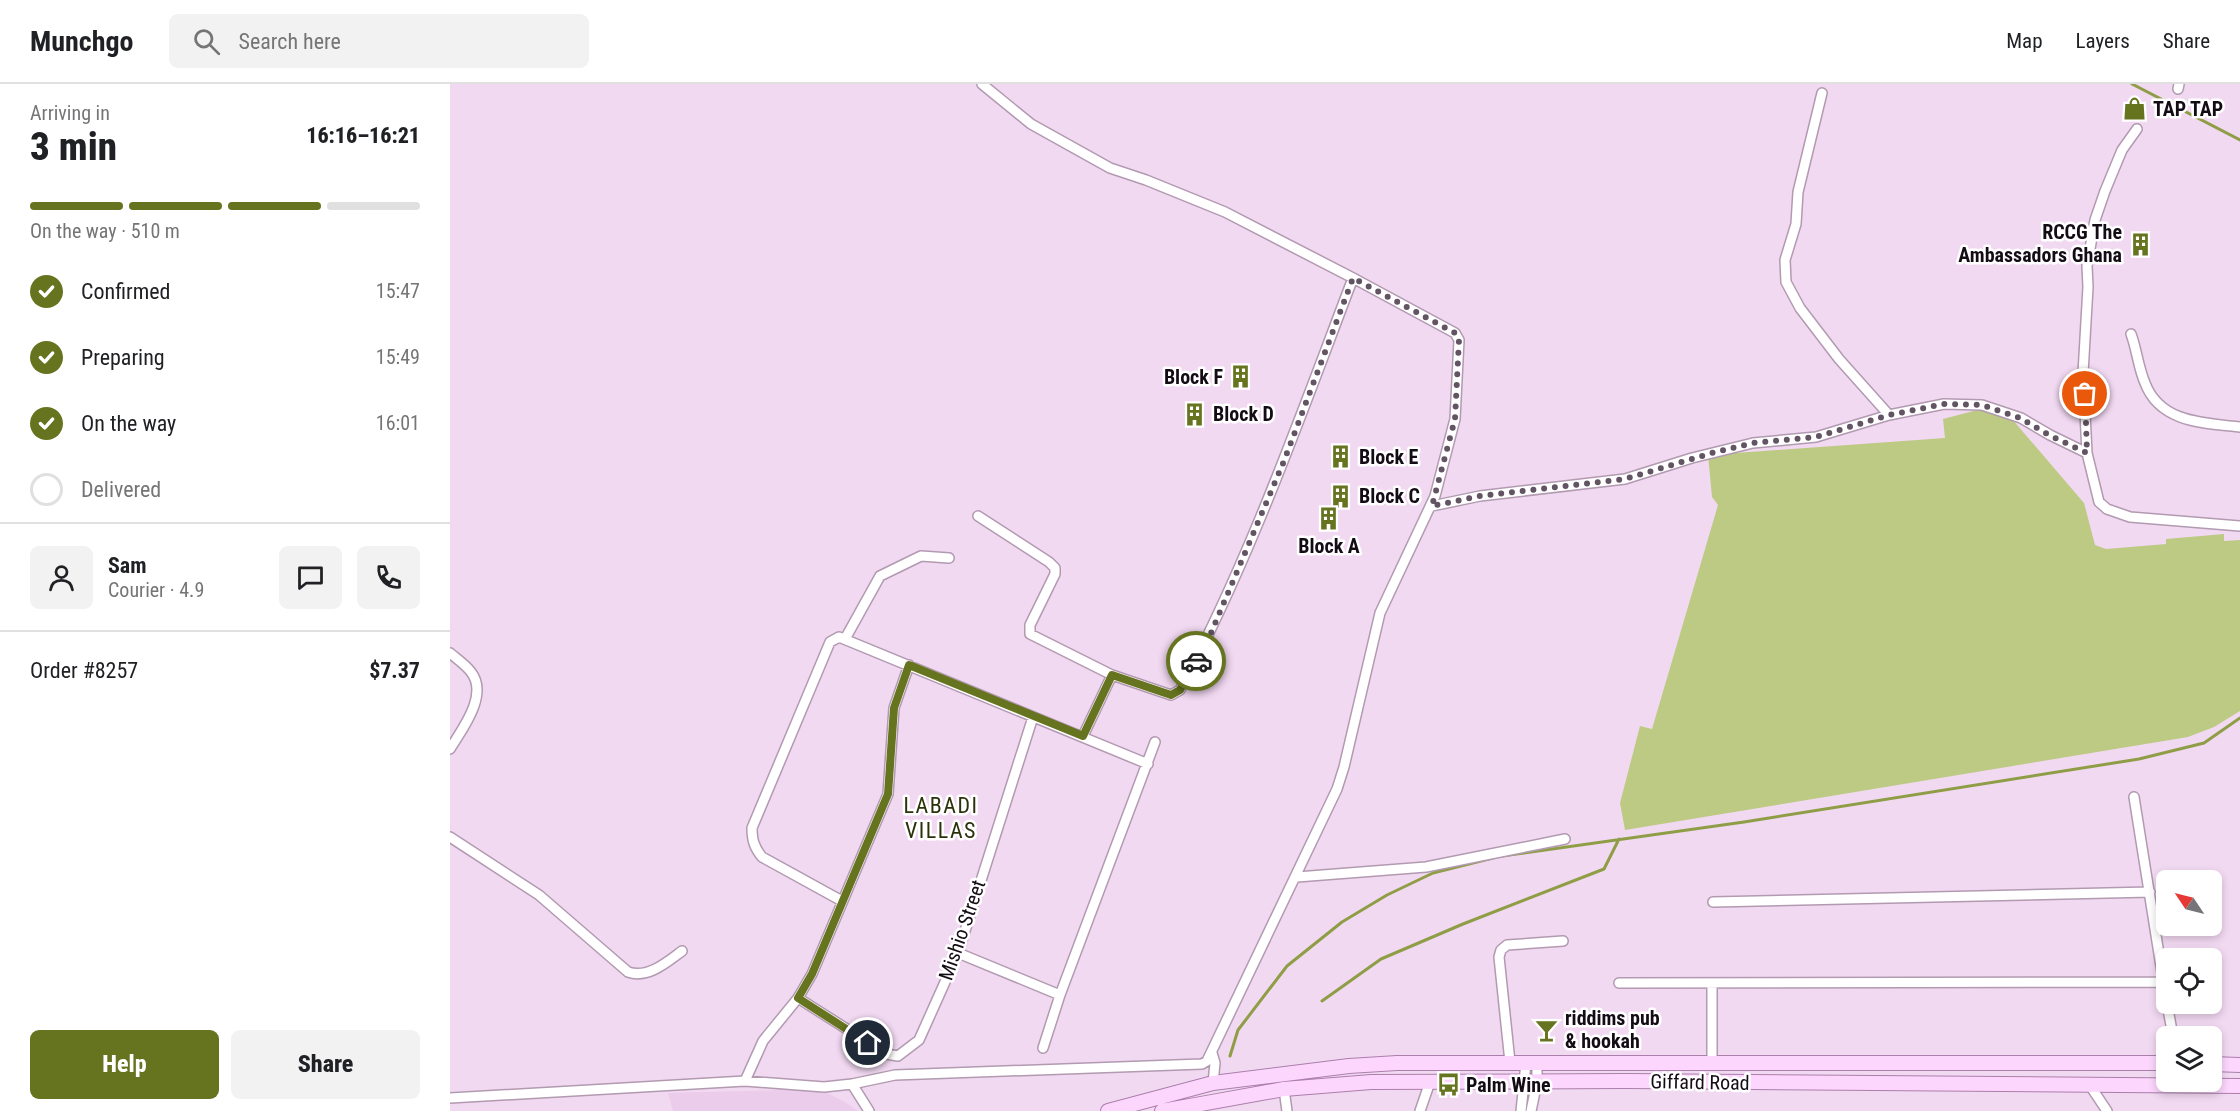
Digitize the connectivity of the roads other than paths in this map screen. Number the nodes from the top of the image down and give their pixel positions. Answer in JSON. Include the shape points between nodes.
{"nodes":[{"id":1,"x":982,"y":84,"type":"edge"},
{"id":2,"x":1822,"y":93,"type":"dead end"},
{"id":3,"x":2137,"y":129,"type":"dead end"},
{"id":4,"x":1353,"y":278,"type":"junction"},
{"id":5,"x":2131,"y":334,"type":"dead end"},
{"id":6,"x":1889,"y":415,"type":"junction"},
{"id":7,"x":2240,"y":427,"type":"edge"},
{"id":8,"x":2087,"y":453,"type":"junction"},
{"id":9,"x":1432,"y":506,"type":"junction"},
{"id":10,"x":978,"y":516,"type":"dead end"},
{"id":11,"x":2240,"y":526,"type":"edge"},
{"id":12,"x":949,"y":558,"type":"dead end"},
{"id":13,"x":845,"y":639,"type":"junction"},
{"id":14,"x":450,"y":653,"type":"edge"},
{"id":15,"x":909,"y":665,"type":"junction"},
{"id":16,"x":1112,"y":675,"type":"junction"},
{"id":17,"x":1033,"y":717,"type":"junction"},
{"id":18,"x":1083,"y":736,"type":"junction"},
{"id":19,"x":1155,"y":742,"type":"dead end"},
{"id":20,"x":450,"y":749,"type":"edge"},
{"id":21,"x":1148,"y":764,"type":"junction"},
{"id":22,"x":2134,"y":797,"type":"dead end"},
{"id":23,"x":450,"y":837,"type":"edge"},
{"id":24,"x":1565,"y":839,"type":"dead end"},
{"id":25,"x":1297,"y":877,"type":"junction"},
{"id":26,"x":2150,"y":892,"type":"junction"},
{"id":27,"x":842,"y":901,"type":"junction"},
{"id":28,"x":1713,"y":902,"type":"dead end"},
{"id":29,"x":1563,"y":940,"type":"dead end"},
{"id":30,"x":2158,"y":948,"type":"edge"},
{"id":31,"x":682,"y":951,"type":"dead end"},
{"id":32,"x":958,"y":953,"type":"junction"},
{"id":33,"x":1619,"y":982,"type":"dead end"},
{"id":34,"x":2156,"y":982,"type":"edge"},
{"id":35,"x":1712,"y":983,"type":"junction"},
{"id":36,"x":1060,"y":994,"type":"junction"},
{"id":37,"x":798,"y":998,"type":"junction"},
{"id":38,"x":1043,"y":1048,"type":"dead end"},
{"id":39,"x":1212,"y":1053,"type":"junction"},
{"id":40,"x":1510,"y":1062,"type":"junction"},
{"id":41,"x":1712,"y":1062,"type":"junction"},
{"id":42,"x":1532,"y":1063,"type":"junction"},
{"id":43,"x":2156,"y":1063,"type":"edge"},
{"id":44,"x":2222,"y":1064,"type":"edge"},
{"id":45,"x":2240,"y":1065,"type":"edge"},
{"id":46,"x":745,"y":1081,"type":"junction"},
{"id":47,"x":1430,"y":1082,"type":"junction"},
{"id":48,"x":1530,"y":1082,"type":"junction"},
{"id":49,"x":1213,"y":1083,"type":"junction"},
{"id":50,"x":852,"y":1084,"type":"junction"},
{"id":51,"x":2089,"y":1084,"type":"junction"},
{"id":52,"x":2240,"y":1086,"type":"edge"},
{"id":53,"x":1284,"y":1089,"type":"junction"},
{"id":54,"x":450,"y":1098,"type":"edge"},
{"id":55,"x":869,"y":1111,"type":"edge"},
{"id":56,"x":1107,"y":1111,"type":"edge"},
{"id":57,"x":1162,"y":1111,"type":"edge"},
{"id":58,"x":1287,"y":1111,"type":"edge"},
{"id":59,"x":1420,"y":1111,"type":"edge"},
{"id":60,"x":1521,"y":1111,"type":"edge"},
{"id":61,"x":1531,"y":1111,"type":"edge"},
{"id":62,"x":2107,"y":1111,"type":"edge"}],
"edges":[{"from":1,"to":4,"type":"street","via":[[1031,124],[1110,168],[1224,212]]},
{"from":2,"to":6,"type":"street","via":[[1785,260],[1786,282],[1839,359]]},
{"from":3,"to":8,"type":"street","via":[[2122,150],[2105,191],[2087,266],[2083,373]]},
{"from":4,"to":9,"type":"street","via":[[1455,333],[1459,340],[1455,419]]},
{"from":4,"to":16,"type":"street","via":[[1284,461],[1211,633],[1180,690],[1171,695]]},
{"from":5,"to":7,"type":"street","via":[[2145,385],[2174,416]]},
{"from":6,"to":8,"type":"street","via":[[1944,404],[1982,405],[2020,418]]},
{"from":6,"to":9,"type":"street","via":[[1816,437],[1753,443],[1702,455],[1625,479],[1480,496]]},
{"from":8,"to":11,"type":"street","via":[[2099,502],[2107,509],[2130,517]]},
{"from":9,"to":25,"type":"street","via":[[1380,613],[1344,767]]},
{"from":10,"to":16,"type":"street","via":[[1055,568],[1030,625],[1030,634]]},
{"from":12,"to":13,"type":"street","via":[[921,556],[880,576]]},
{"from":13,"to":15,"type":"street"},
{"from":13,"to":27,"type":"street","via":[[839,637],[830,642],[752,828],[752,841],[762,857]]},
{"from":14,"to":20,"type":"street","via":[[472,673],[478,694]]},
{"from":15,"to":17,"type":"street"},
{"from":15,"to":27,"type":"street","via":[[894,708],[888,794]]},
{"from":16,"to":18,"type":"street"},
{"from":17,"to":18,"type":"street"},
{"from":17,"to":32,"type":"street","name":"Mishio Street"},
{"from":18,"to":21,"type":"street"},
{"from":19,"to":21,"type":"street"},
{"from":21,"to":36,"type":"street"},
{"from":22,"to":26,"type":"street"},
{"from":23,"to":31,"type":"street","via":[[539,895],[628,972],[636,974],[659,968]]},
{"from":24,"to":25,"type":"street","via":[[1426,867]]},
{"from":25,"to":39,"type":"street"},
{"from":26,"to":28,"type":"street"},
{"from":26,"to":30,"type":"street"},
{"from":27,"to":37,"type":"street"},
{"from":29,"to":40,"type":"street","via":[[1507,945],[1501,950]]},
{"from":32,"to":36,"type":"street"},
{"from":32,"to":37,"type":"street","name":"Mishio Street","via":[[919,1040],[898,1056],[886,1054]]},
{"from":33,"to":35,"type":"street"},
{"from":34,"to":35,"type":"street"},
{"from":35,"to":41,"type":"street"},
{"from":36,"to":38,"type":"street"},
{"from":37,"to":46,"type":"street","via":[[763,1041]]},
{"from":39,"to":49,"type":"street"},
{"from":39,"to":50,"type":"street","via":[[1202,1064],[896,1075]]},
{"from":40,"to":42,"type":"main road","name":"Giffard Road"},
{"from":40,"to":49,"type":"main road","name":"Giffard Road","via":[[1348,1066]]},
{"from":41,"to":42,"type":"main road","name":"Giffard Road"},
{"from":41,"to":43,"type":"main road","name":"Giffard Road"},
{"from":42,"to":48,"type":"street"},
{"from":44,"to":45,"type":"main road"},
{"from":46,"to":50,"type":"street","via":[[824,1087]]},
{"from":46,"to":54,"type":"street"},
{"from":47,"to":48,"type":"main road","name":"Giffard Road"},
{"from":47,"to":53,"type":"main road","name":"Giffard Road"},
{"from":47,"to":59,"type":"street"},
{"from":48,"to":51,"type":"main road","name":"Giffard Road"},
{"from":48,"to":60,"type":"street"},
{"from":48,"to":61,"type":"street"},
{"from":49,"to":56,"type":"main road","name":"Giffard Road"},
{"from":50,"to":55,"type":"street"},
{"from":51,"to":52,"type":"main road","name":"Giffard Road"},
{"from":51,"to":62,"type":"street"},
{"from":53,"to":57,"type":"main road","name":"Giffard Road"},
{"from":53,"to":58,"type":"street"}]}
